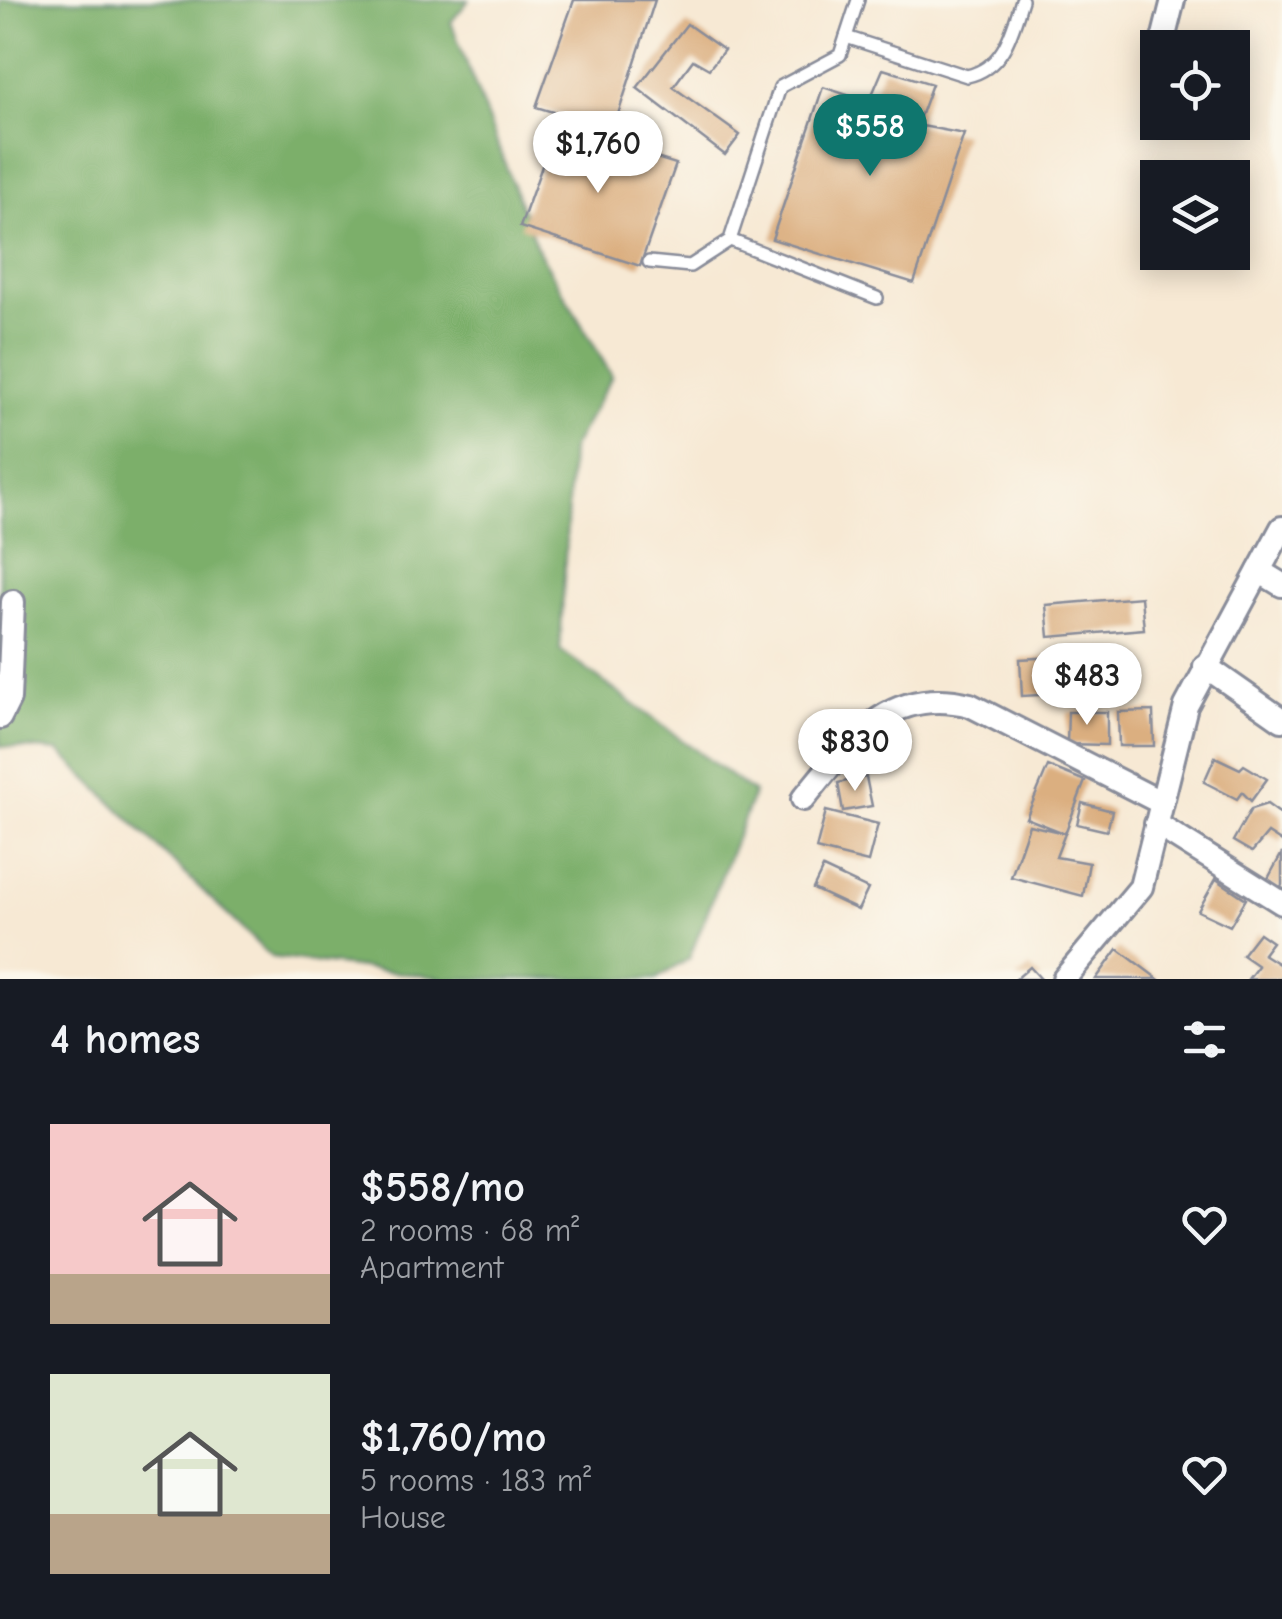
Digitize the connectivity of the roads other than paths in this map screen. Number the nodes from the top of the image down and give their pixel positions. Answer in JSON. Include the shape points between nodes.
{"nodes":[{"id":1,"x":858,"y":0,"type":"edge"},
{"id":2,"x":1022,"y":0,"type":"edge"},
{"id":3,"x":1174,"y":0,"type":"edge"},
{"id":4,"x":1166,"y":30,"type":"edge"},
{"id":5,"x":846,"y":38,"type":"junction"},
{"id":6,"x":730,"y":240,"type":"junction"},
{"id":7,"x":650,"y":262,"type":"dead end"},
{"id":8,"x":877,"y":298,"type":"dead end"},
{"id":9,"x":1282,"y":528,"type":"edge"},
{"id":10,"x":1259,"y":570,"type":"junction"},
{"id":11,"x":1282,"y":584,"type":"edge"},
{"id":12,"x":14,"y":602,"type":"dead end"},
{"id":13,"x":1204,"y":666,"type":"junction"},
{"id":14,"x":0,"y":717,"type":"edge"},
{"id":15,"x":1282,"y":720,"type":"edge"},
{"id":16,"x":803,"y":799,"type":"dead end"},
{"id":17,"x":1158,"y":813,"type":"junction"},
{"id":18,"x":1282,"y":903,"type":"edge"},
{"id":19,"x":1064,"y":979,"type":"edge"}],
"edges":[{"from":1,"to":5,"type":"lane"},
{"from":2,"to":5,"type":"lane","via":[[1000,57],[979,74],[966,76]]},
{"from":3,"to":4,"type":"street"},
{"from":5,"to":6,"type":"lane","via":[[830,63],[780,87]]},
{"from":6,"to":7,"type":"lane","via":[[690,266]]},
{"from":6,"to":8,"type":"lane"},
{"from":9,"to":10,"type":"street"},
{"from":10,"to":11,"type":"street"},
{"from":10,"to":13,"type":"street"},
{"from":12,"to":14,"type":"street","via":[[8,699]]},
{"from":13,"to":15,"type":"street"},
{"from":13,"to":17,"type":"street","via":[[1186,706]]},
{"from":16,"to":17,"type":"street","via":[[856,735],[887,714],[944,698],[970,705]]},
{"from":17,"to":18,"type":"street"},
{"from":17,"to":19,"type":"street","via":[[1142,887]]}]}
